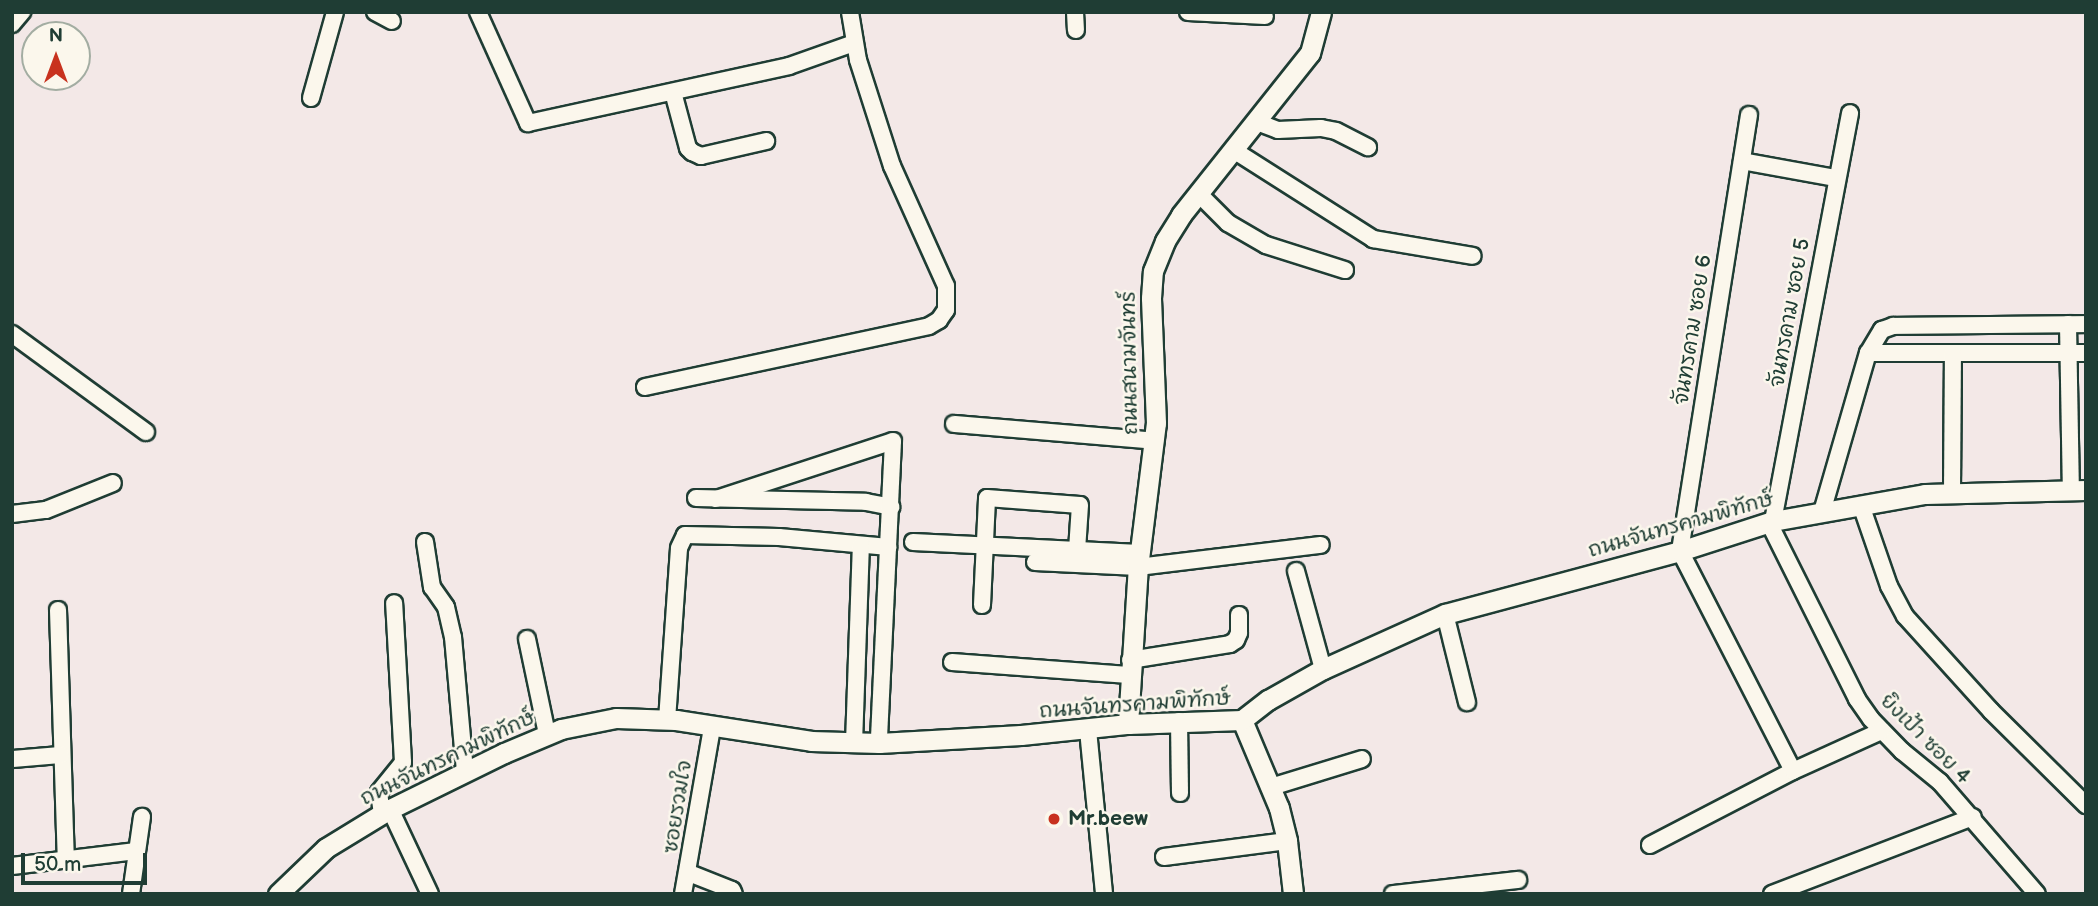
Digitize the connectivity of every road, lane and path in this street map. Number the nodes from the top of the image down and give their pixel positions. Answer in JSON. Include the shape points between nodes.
{"nodes":[{"id":1,"x":22,"y":12,"type":"edge"},
{"id":2,"x":335,"y":12,"type":"edge"},
{"id":3,"x":375,"y":12,"type":"edge"},
{"id":4,"x":478,"y":12,"type":"edge"},
{"id":5,"x":850,"y":12,"type":"edge"},
{"id":6,"x":1076,"y":12,"type":"edge"},
{"id":7,"x":1188,"y":12,"type":"edge"},
{"id":8,"x":1321,"y":12,"type":"edge"},
{"id":9,"x":1265,"y":16,"type":"dead end"},
{"id":10,"x":393,"y":21,"type":"dead end"},
{"id":11,"x":12,"y":24,"type":"edge"},
{"id":12,"x":1076,"y":30,"type":"dead end"},
{"id":13,"x":854,"y":43,"type":"junction"},
{"id":14,"x":673,"y":92,"type":"junction"},
{"id":15,"x":311,"y":98,"type":"dead end"},
{"id":16,"x":1850,"y":113,"type":"dead end"},
{"id":17,"x":1749,"y":115,"type":"dead end"},
{"id":18,"x":1257,"y":122,"type":"junction"},
{"id":19,"x":766,"y":141,"type":"dead end"},
{"id":20,"x":1368,"y":147,"type":"dead end"},
{"id":21,"x":1235,"y":151,"type":"junction"},
{"id":22,"x":1742,"y":160,"type":"junction"},
{"id":23,"x":1836,"y":178,"type":"junction"},
{"id":24,"x":1199,"y":194,"type":"junction"},
{"id":25,"x":1473,"y":256,"type":"dead end"},
{"id":26,"x":1345,"y":270,"type":"dead end"},
{"id":27,"x":2068,"y":324,"type":"junction"},
{"id":28,"x":2086,"y":324,"type":"edge"},
{"id":29,"x":12,"y":334,"type":"edge"},
{"id":30,"x":1868,"y":353,"type":"junction"},
{"id":31,"x":1953,"y":353,"type":"junction"},
{"id":32,"x":2078,"y":353,"type":"edge"},
{"id":33,"x":645,"y":387,"type":"dead end"},
{"id":34,"x":954,"y":424,"type":"dead end"},
{"id":35,"x":146,"y":432,"type":"dead end"},
{"id":36,"x":1155,"y":441,"type":"junction"},
{"id":37,"x":113,"y":483,"type":"dead end"},
{"id":38,"x":2078,"y":490,"type":"edge"},
{"id":39,"x":1952,"y":492,"type":"junction"},
{"id":40,"x":696,"y":499,"type":"dead end"},
{"id":41,"x":716,"y":499,"type":"junction"},
{"id":42,"x":1861,"y":505,"type":"junction"},
{"id":43,"x":892,"y":507,"type":"junction"},
{"id":44,"x":1822,"y":512,"type":"junction"},
{"id":45,"x":12,"y":514,"type":"edge"},
{"id":46,"x":1771,"y":522,"type":"junction"},
{"id":47,"x":425,"y":542,"type":"dead end"},
{"id":48,"x":913,"y":542,"type":"dead end"},
{"id":49,"x":861,"y":544,"type":"junction"},
{"id":50,"x":1321,"y":545,"type":"dead end"},
{"id":51,"x":985,"y":546,"type":"junction"},
{"id":52,"x":889,"y":547,"type":"junction"},
{"id":53,"x":1077,"y":550,"type":"junction"},
{"id":54,"x":1679,"y":551,"type":"junction"},
{"id":55,"x":1139,"y":560,"type":"junction"},
{"id":56,"x":1035,"y":562,"type":"dead end"},
{"id":57,"x":1296,"y":571,"type":"dead end"},
{"id":58,"x":394,"y":603,"type":"dead end"},
{"id":59,"x":982,"y":605,"type":"dead end"},
{"id":60,"x":58,"y":610,"type":"dead end"},
{"id":61,"x":1446,"y":614,"type":"junction"},
{"id":62,"x":1239,"y":615,"type":"dead end"},
{"id":63,"x":527,"y":639,"type":"dead end"},
{"id":64,"x":952,"y":662,"type":"dead end"},
{"id":65,"x":1130,"y":667,"type":"junction"},
{"id":66,"x":1323,"y":669,"type":"junction"},
{"id":67,"x":1467,"y":702,"type":"dead end"},
{"id":68,"x":667,"y":720,"type":"junction"},
{"id":69,"x":1242,"y":720,"type":"junction"},
{"id":70,"x":1179,"y":721,"type":"junction"},
{"id":71,"x":1128,"y":723,"type":"junction"},
{"id":72,"x":712,"y":727,"type":"junction"},
{"id":73,"x":1088,"y":730,"type":"junction"},
{"id":74,"x":1881,"y":730,"type":"junction"},
{"id":75,"x":547,"y":734,"type":"junction"},
{"id":76,"x":854,"y":743,"type":"junction"},
{"id":77,"x":879,"y":743,"type":"junction"},
{"id":78,"x":61,"y":755,"type":"junction"},
{"id":79,"x":1362,"y":759,"type":"dead end"},
{"id":80,"x":12,"y":760,"type":"edge"},
{"id":81,"x":1793,"y":771,"type":"junction"},
{"id":82,"x":466,"y":772,"type":"junction"},
{"id":83,"x":1271,"y":787,"type":"junction"},
{"id":84,"x":1180,"y":793,"type":"dead end"},
{"id":85,"x":2086,"y":805,"type":"edge"},
{"id":86,"x":386,"y":812,"type":"junction"},
{"id":87,"x":142,"y":817,"type":"dead end"},
{"id":88,"x":1973,"y":817,"type":"junction"},
{"id":89,"x":1287,"y":841,"type":"junction"},
{"id":90,"x":1650,"y":845,"type":"dead end"},
{"id":91,"x":136,"y":851,"type":"junction"},
{"id":92,"x":1164,"y":857,"type":"dead end"},
{"id":93,"x":66,"y":859,"type":"junction"},
{"id":94,"x":12,"y":866,"type":"edge"},
{"id":95,"x":689,"y":873,"type":"junction"},
{"id":96,"x":1518,"y":880,"type":"dead end"},
{"id":97,"x":131,"y":894,"type":"edge"},
{"id":98,"x":278,"y":894,"type":"edge"},
{"id":99,"x":430,"y":894,"type":"edge"},
{"id":100,"x":683,"y":894,"type":"edge"},
{"id":101,"x":734,"y":894,"type":"edge"},
{"id":102,"x":1104,"y":894,"type":"edge"},
{"id":103,"x":1293,"y":894,"type":"edge"},
{"id":104,"x":1393,"y":894,"type":"edge"},
{"id":105,"x":1772,"y":894,"type":"edge"},
{"id":106,"x":2037,"y":894,"type":"edge"}],
"edges":[{"from":1,"to":11,"type":"street"},
{"from":2,"to":15,"type":"street"},
{"from":3,"to":10,"type":"street"},
{"from":4,"to":14,"type":"street","via":[[528,123]]},
{"from":5,"to":13,"type":"street"},
{"from":6,"to":12,"type":"street"},
{"from":7,"to":9,"type":"street"},
{"from":8,"to":18,"type":"street","name":"ถนนสนามจันทร์","via":[[1310,53]]},
{"from":13,"to":14,"type":"street","via":[[789,66]]},
{"from":13,"to":33,"type":"street","via":[[898,183],[946,286],[946,310],[929,326]]},
{"from":14,"to":19,"type":"street","via":[[692,152],[701,156]]},
{"from":16,"to":23,"type":"street","name":"จันทรคาม ซอย 5"},
{"from":17,"to":22,"type":"street","name":"จันทรคาม ซอย 6"},
{"from":18,"to":20,"type":"street","via":[[1278,130],[1336,131]]},
{"from":18,"to":21,"type":"street","name":"ถนนสนามจันทร์"},
{"from":21,"to":24,"type":"street","name":"ถนนสนามจันทร์"},
{"from":21,"to":25,"type":"street","via":[[1373,239]]},
{"from":22,"to":23,"type":"street"},
{"from":22,"to":54,"type":"street","name":"จันทรคาม ซอย 6"},
{"from":23,"to":46,"type":"street","name":"จันทรคาม ซอย 5"},
{"from":24,"to":26,"type":"street","via":[[1228,223],[1266,245]]},
{"from":24,"to":36,"type":"street","name":"ถนนสนามจันทร์","via":[[1165,241],[1153,271]]},
{"from":27,"to":28,"type":"street"},
{"from":27,"to":30,"type":"street","via":[[1886,327]]},
{"from":27,"to":32,"type":"street"},
{"from":29,"to":35,"type":"street"},
{"from":30,"to":31,"type":"street"},
{"from":30,"to":44,"type":"street"},
{"from":31,"to":32,"type":"street"},
{"from":31,"to":39,"type":"street"},
{"from":32,"to":38,"type":"street"},
{"from":34,"to":36,"type":"street"},
{"from":36,"to":55,"type":"street","name":"ถนนสนามจันทร์"},
{"from":37,"to":45,"type":"street","via":[[46,510]]},
{"from":38,"to":39,"type":"street","name":"ถนนจันทรคามพิทักษ์"},
{"from":39,"to":42,"type":"street","name":"ถนนจันทรคามพิทักษ์"},
{"from":40,"to":41,"type":"street"},
{"from":41,"to":43,"type":"street","via":[[866,502]]},
{"from":41,"to":43,"type":"street","via":[[893,441]]},
{"from":42,"to":44,"type":"street","name":"ถนนจันทรคามพิทักษ์"},
{"from":42,"to":85,"type":"street","via":[[1889,586],[1905,616],[1991,711]]},
{"from":43,"to":52,"type":"street"},
{"from":44,"to":46,"type":"street","name":"ถนนจันทรคามพิทักษ์"},
{"from":46,"to":54,"type":"street","name":"ถนนจันทรคามพิทักษ์"},
{"from":46,"to":74,"type":"street","name":"ยิงเป้า ซอย 4","via":[[1857,699]]},
{"from":47,"to":82,"type":"street","via":[[432,587],[446,607],[453,637]]},
{"from":48,"to":51,"type":"street"},
{"from":49,"to":52,"type":"street"},
{"from":49,"to":68,"type":"street","via":[[685,535],[679,548]]},
{"from":49,"to":76,"type":"street"},
{"from":50,"to":55,"type":"street"},
{"from":51,"to":53,"type":"street"},
{"from":51,"to":53,"type":"street","via":[[986,498],[1080,505]]},
{"from":51,"to":59,"type":"street"},
{"from":52,"to":77,"type":"street"},
{"from":53,"to":55,"type":"street"},
{"from":54,"to":61,"type":"street","name":"ถนนจันทรคามพิทักษ์"},
{"from":54,"to":81,"type":"street"},
{"from":55,"to":56,"type":"street"},
{"from":55,"to":65,"type":"street","name":"ถนนสนามจันทร์"},
{"from":57,"to":66,"type":"street"},
{"from":58,"to":86,"type":"street","via":[[403,762],[379,792]]},
{"from":60,"to":78,"type":"street"},
{"from":61,"to":66,"type":"street","name":"ถนนจันทรคามพิทักษ์"},
{"from":61,"to":67,"type":"street"},
{"from":62,"to":65,"type":"street","via":[[1239,634],[1230,644]]},
{"from":63,"to":75,"type":"street"},
{"from":64,"to":65,"type":"street"},
{"from":65,"to":71,"type":"street","name":"ถนนสนามจันทร์"},
{"from":66,"to":69,"type":"street","name":"ถนนจันทรคามพิทักษ์"},
{"from":68,"to":72,"type":"street","name":"ถนนจันทรคามพิทักษ์"},
{"from":68,"to":75,"type":"street","name":"ถนนจันทรคามพิทักษ์","via":[[616,718]]},
{"from":69,"to":70,"type":"street","name":"ถนนจันทรคามพิทักษ์"},
{"from":69,"to":83,"type":"street"},
{"from":70,"to":71,"type":"street","name":"ถนนจันทรคามพิทักษ์"},
{"from":70,"to":84,"type":"street"},
{"from":71,"to":73,"type":"street","name":"ถนนจันทรคามพิทักษ์"},
{"from":72,"to":76,"type":"street","name":"ถนนจันทรคามพิทักษ์"},
{"from":72,"to":95,"type":"street","name":"ซอยรวมใจ"},
{"from":73,"to":77,"type":"street","name":"ถนนจันทรคามพิทักษ์"},
{"from":73,"to":102,"type":"street"},
{"from":74,"to":81,"type":"street"},
{"from":74,"to":88,"type":"street","name":"ยิงเป้า ซอย 4"},
{"from":75,"to":82,"type":"street","name":"ถนนจันทรคามพิทักษ์"},
{"from":76,"to":77,"type":"street","name":"ถนนจันทรคามพิทักษ์"},
{"from":78,"to":80,"type":"street"},
{"from":78,"to":93,"type":"street"},
{"from":79,"to":83,"type":"street"},
{"from":81,"to":90,"type":"street"},
{"from":82,"to":86,"type":"street","name":"ถนนจันทรคามพิทักษ์"},
{"from":83,"to":89,"type":"street"},
{"from":86,"to":98,"type":"street","name":"ถนนจันทรคามพิทักษ์","via":[[326,848]]},
{"from":86,"to":99,"type":"street"},
{"from":87,"to":91,"type":"street"},
{"from":88,"to":105,"type":"street"},
{"from":88,"to":106,"type":"street","name":"ยิงเป้า ซอย 4"},
{"from":89,"to":92,"type":"street"},
{"from":89,"to":103,"type":"street"},
{"from":91,"to":93,"type":"street"},
{"from":91,"to":97,"type":"street"},
{"from":93,"to":94,"type":"street"},
{"from":95,"to":100,"type":"street","name":"ซอยรวมใจ"},
{"from":95,"to":101,"type":"street"},
{"from":96,"to":104,"type":"street"}]}
